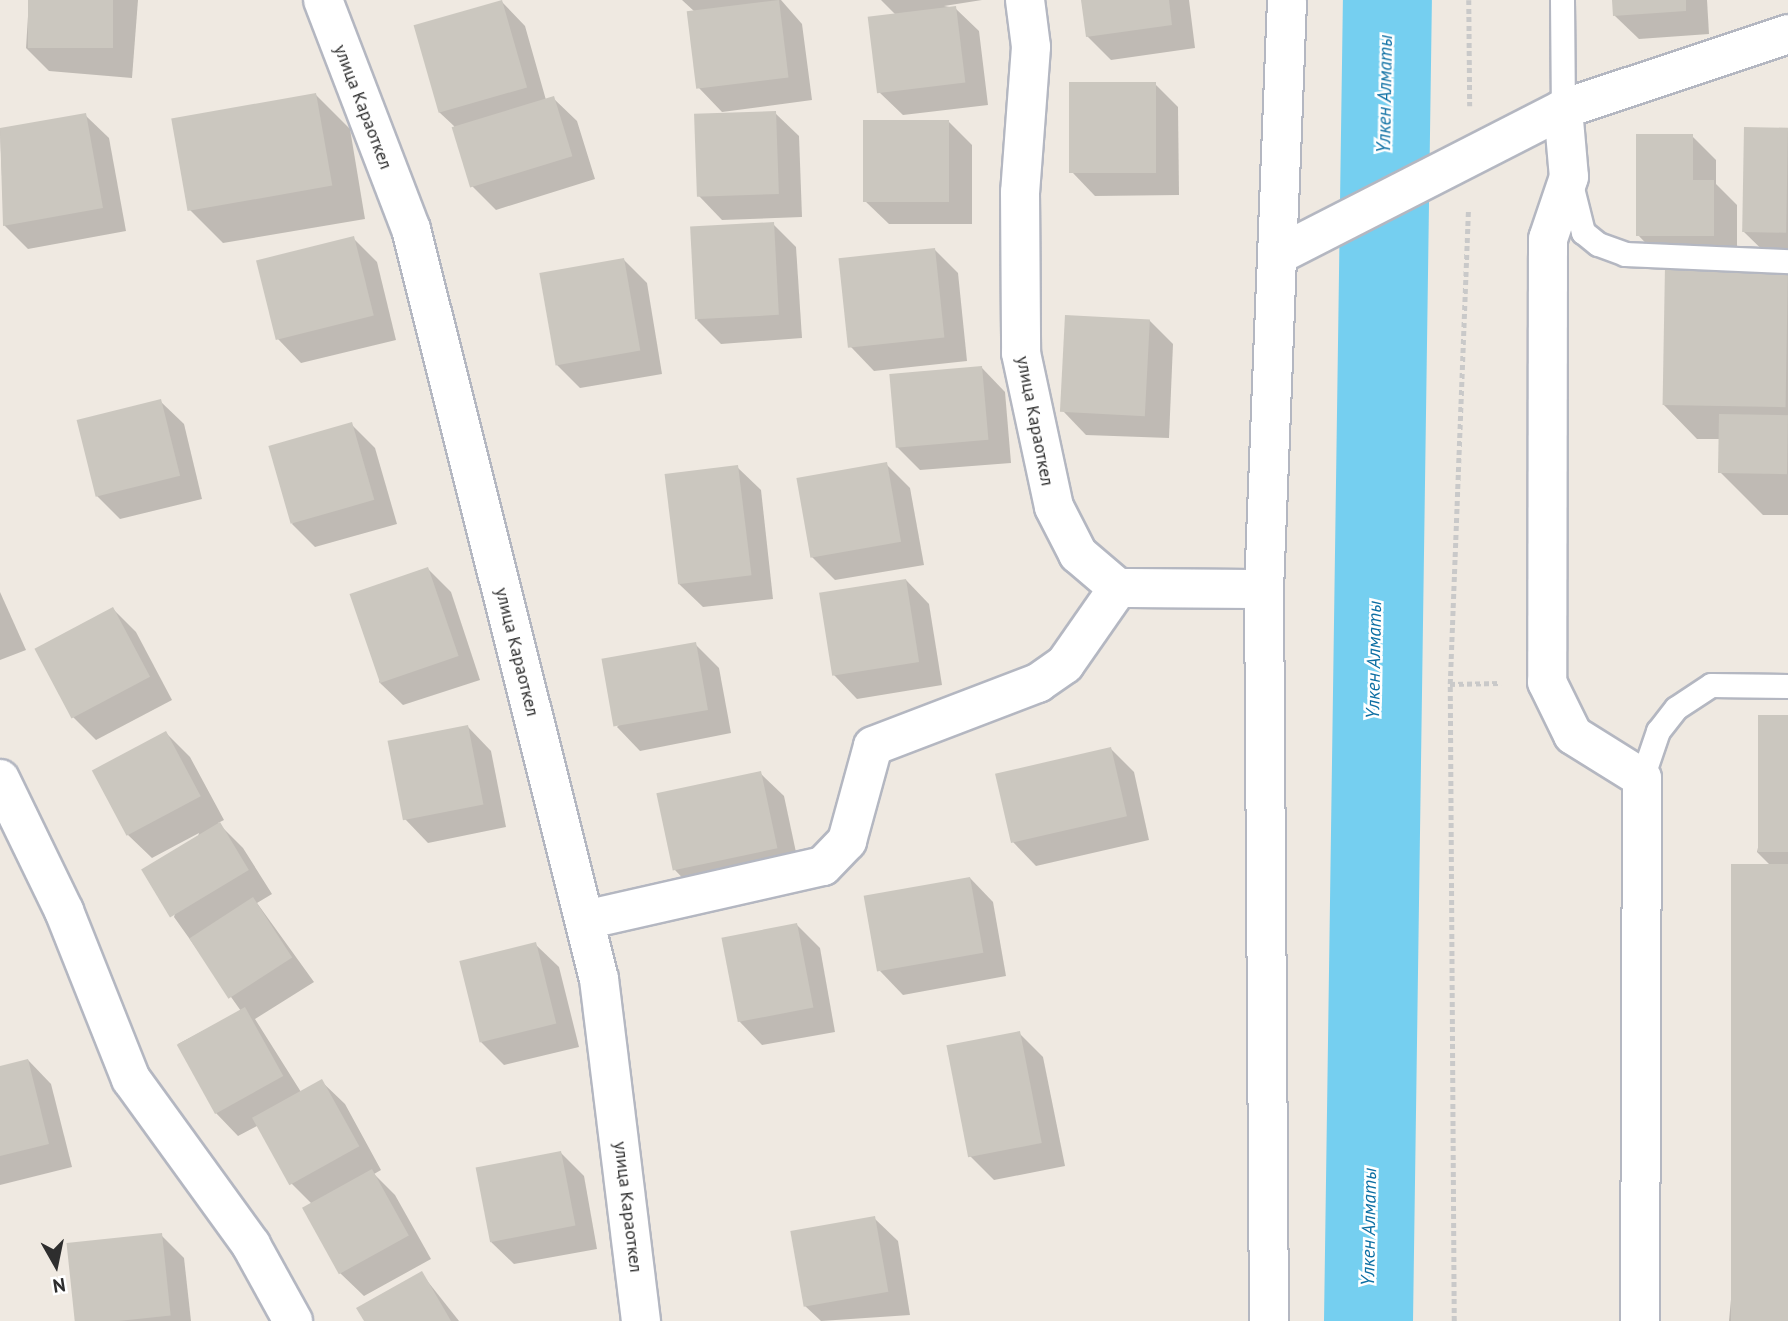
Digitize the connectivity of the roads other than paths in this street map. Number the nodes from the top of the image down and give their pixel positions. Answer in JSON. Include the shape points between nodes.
{"nodes":[{"id":1,"x":323,"y":0,"type":"edge"},
{"id":2,"x":1025,"y":0,"type":"edge"},
{"id":3,"x":1287,"y":0,"type":"edge"},
{"id":4,"x":1562,"y":0,"type":"edge"},
{"id":5,"x":1788,"y":34,"type":"edge"},
{"id":6,"x":1563,"y":109,"type":"junction"},
{"id":7,"x":1569,"y":177,"type":"junction"},
{"id":8,"x":1278,"y":255,"type":"junction"},
{"id":9,"x":1788,"y":261,"type":"edge"},
{"id":10,"x":1118,"y":588,"type":"junction"},
{"id":11,"x":1264,"y":589,"type":"junction"},
{"id":12,"x":1788,"y":686,"type":"edge"},
{"id":13,"x":1642,"y":778,"type":"junction"},
{"id":14,"x":0,"y":779,"type":"edge"},
{"id":15,"x":584,"y":920,"type":"junction"},
{"id":16,"x":293,"y":1321,"type":"edge"},
{"id":17,"x":641,"y":1321,"type":"edge"},
{"id":18,"x":1269,"y":1321,"type":"edge"},
{"id":19,"x":1640,"y":1321,"type":"edge"}],
"edges":[{"from":1,"to":15,"type":"street","name":"улица Караоткел","via":[[411,229]]},
{"from":2,"to":10,"type":"street","name":"улица Караоткел","via":[[1031,47],[1020,192],[1021,353],[1054,507],[1078,554]]},
{"from":3,"to":8,"type":"street"},
{"from":4,"to":6,"type":"lane"},
{"from":5,"to":6,"type":"street"},
{"from":6,"to":7,"type":"street"},
{"from":6,"to":8,"type":"street"},
{"from":7,"to":9,"type":"lane","via":[[1583,232],[1598,244],[1625,254]]},
{"from":7,"to":13,"type":"street","via":[[1548,239],[1547,682],[1573,735]]},
{"from":8,"to":11,"type":"street"},
{"from":10,"to":11,"type":"street"},
{"from":10,"to":15,"type":"street","via":[[1065,664],[1038,683],[873,746],[847,841],[823,866]]},
{"from":11,"to":18,"type":"street"},
{"from":12,"to":13,"type":"lane","via":[[1711,685],[1676,708],[1658,731]]},
{"from":13,"to":19,"type":"street"},
{"from":14,"to":16,"type":"street","via":[[64,912],[131,1079],[251,1245]]},
{"from":15,"to":17,"type":"street","name":"улица Караоткел","via":[[599,979]]}]}
